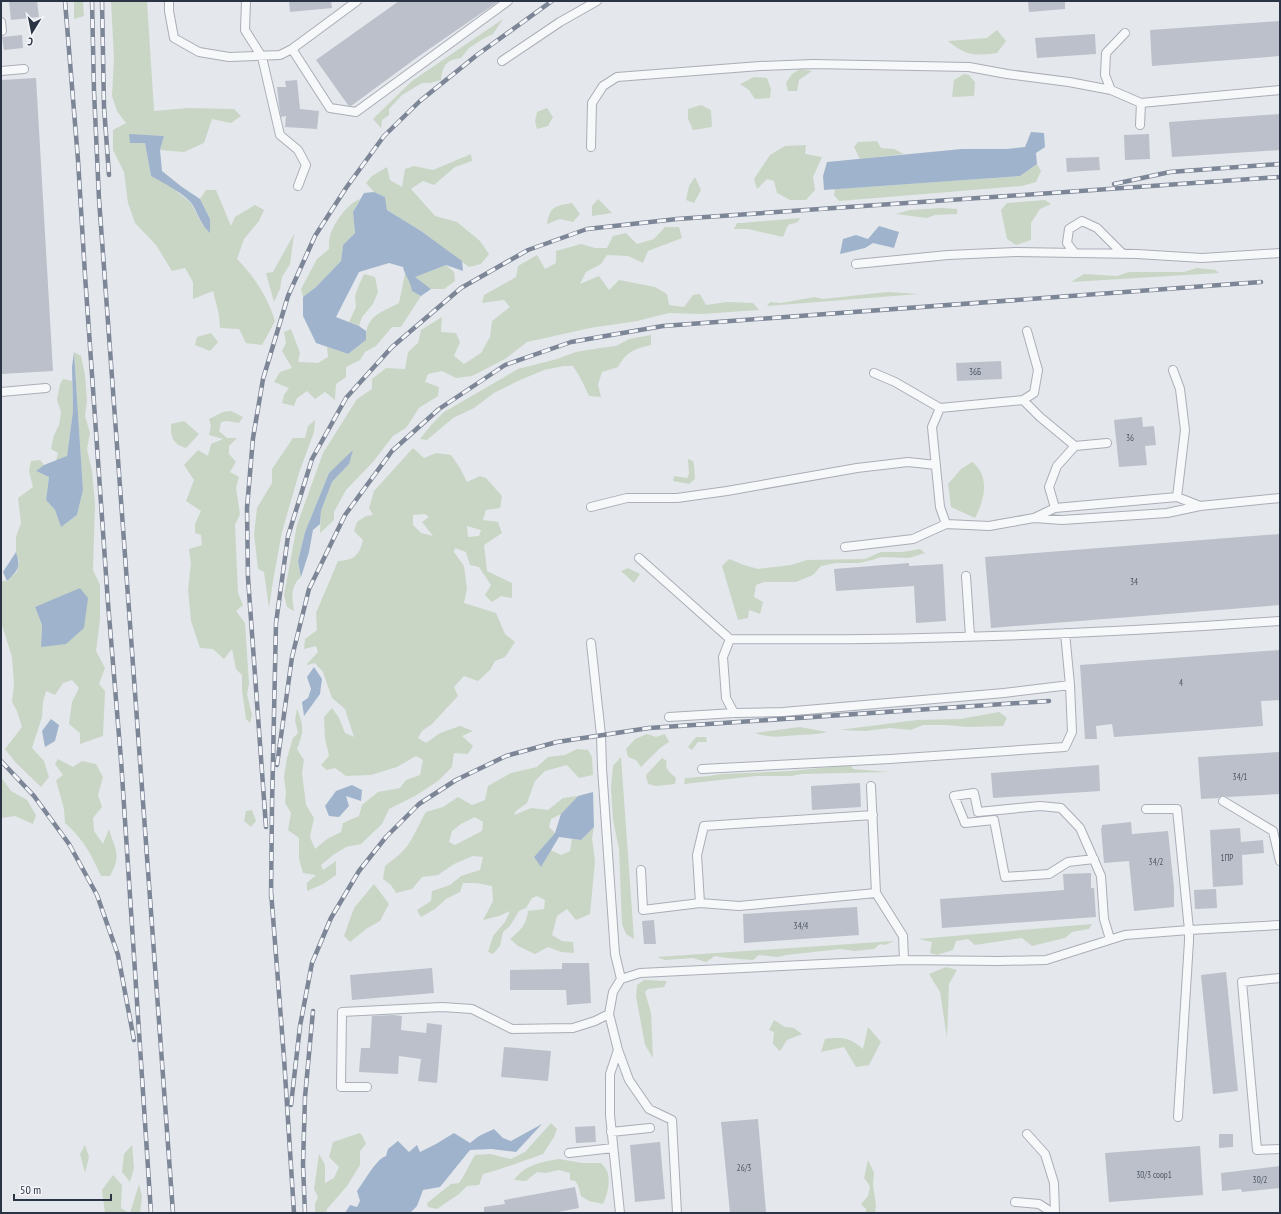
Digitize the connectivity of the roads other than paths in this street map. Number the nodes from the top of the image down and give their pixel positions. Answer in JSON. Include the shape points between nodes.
{"nodes":[{"id":1,"x":169,"y":1,"type":"edge"},
{"id":2,"x":246,"y":1,"type":"edge"},
{"id":3,"x":357,"y":1,"type":"edge"},
{"id":4,"x":508,"y":1,"type":"edge"},
{"id":5,"x":597,"y":1,"type":"edge"},
{"id":6,"x":1,"y":22,"type":"edge"},
{"id":7,"x":2,"y":31,"type":"dead end"},
{"id":8,"x":1125,"y":33,"type":"dead end"},
{"id":9,"x":292,"y":49,"type":"junction"},
{"id":10,"x":262,"y":57,"type":"junction"},
{"id":11,"x":502,"y":61,"type":"dead end"},
{"id":12,"x":24,"y":69,"type":"dead end"},
{"id":13,"x":1,"y":71,"type":"edge"},
{"id":14,"x":1111,"y":90,"type":"junction"},
{"id":15,"x":1280,"y":90,"type":"edge"},
{"id":16,"x":1140,"y":104,"type":"junction"},
{"id":17,"x":1140,"y":125,"type":"dead end"},
{"id":18,"x":591,"y":147,"type":"dead end"},
{"id":19,"x":298,"y":186,"type":"dead end"},
{"id":20,"x":1074,"y":252,"type":"junction"},
{"id":21,"x":1122,"y":253,"type":"junction"},
{"id":22,"x":1280,"y":253,"type":"edge"},
{"id":23,"x":856,"y":264,"type":"dead end"},
{"id":24,"x":1027,"y":331,"type":"dead end"},
{"id":25,"x":1173,"y":370,"type":"dead end"},
{"id":26,"x":874,"y":373,"type":"dead end"},
{"id":27,"x":46,"y":388,"type":"dead end"},
{"id":28,"x":1,"y":392,"type":"edge"},
{"id":29,"x":1023,"y":400,"type":"junction"},
{"id":30,"x":940,"y":408,"type":"junction"},
{"id":31,"x":1107,"y":443,"type":"dead end"},
{"id":32,"x":1075,"y":446,"type":"junction"},
{"id":33,"x":936,"y":465,"type":"junction"},
{"id":34,"x":1177,"y":497,"type":"junction"},
{"id":35,"x":1280,"y":498,"type":"edge"},
{"id":36,"x":1200,"y":506,"type":"junction"},
{"id":37,"x":592,"y":507,"type":"dead end"},
{"id":38,"x":1055,"y":508,"type":"junction"},
{"id":39,"x":1034,"y":518,"type":"junction"},
{"id":40,"x":946,"y":524,"type":"junction"},
{"id":41,"x":845,"y":547,"type":"dead end"},
{"id":42,"x":639,"y":558,"type":"dead end"},
{"id":43,"x":966,"y":576,"type":"dead end"},
{"id":44,"x":1280,"y":621,"type":"edge"},
{"id":45,"x":1065,"y":633,"type":"junction"},
{"id":46,"x":970,"y":636,"type":"junction"},
{"id":47,"x":730,"y":639,"type":"junction"},
{"id":48,"x":591,"y":643,"type":"dead end"},
{"id":49,"x":1070,"y":685,"type":"junction"},
{"id":50,"x":734,"y":713,"type":"junction"},
{"id":51,"x":669,"y":717,"type":"dead end"},
{"id":52,"x":702,"y":769,"type":"dead end"},
{"id":53,"x":871,"y":786,"type":"dead end"},
{"id":54,"x":1223,"y":801,"type":"dead end"},
{"id":55,"x":1146,"y":809,"type":"dead end"},
{"id":56,"x":873,"y":815,"type":"junction"},
{"id":57,"x":1094,"y":859,"type":"junction"},
{"id":58,"x":1280,"y":861,"type":"edge"},
{"id":59,"x":641,"y":870,"type":"dead end"},
{"id":60,"x":876,"y":894,"type":"junction"},
{"id":61,"x":700,"y":903,"type":"junction"},
{"id":62,"x":1280,"y":925,"type":"edge"},
{"id":63,"x":1189,"y":930,"type":"junction"},
{"id":64,"x":1110,"y":939,"type":"junction"},
{"id":65,"x":904,"y":960,"type":"junction"},
{"id":66,"x":1280,"y":978,"type":"edge"},
{"id":67,"x":620,"y":979,"type":"junction"},
{"id":68,"x":609,"y":1014,"type":"junction"},
{"id":69,"x":618,"y":1050,"type":"junction"},
{"id":70,"x":367,"y":1087,"type":"dead end"},
{"id":71,"x":1178,"y":1117,"type":"dead end"},
{"id":72,"x":650,"y":1128,"type":"dead end"},
{"id":73,"x":611,"y":1132,"type":"junction"},
{"id":74,"x":1027,"y":1134,"type":"dead end"},
{"id":75,"x":613,"y":1148,"type":"junction"},
{"id":76,"x":1280,"y":1149,"type":"edge"},
{"id":77,"x":569,"y":1153,"type":"dead end"},
{"id":78,"x":1015,"y":1202,"type":"dead end"},
{"id":79,"x":620,"y":1213,"type":"edge"},
{"id":80,"x":677,"y":1213,"type":"edge"},
{"id":81,"x":1054,"y":1213,"type":"edge"}],
"edges":[{"from":1,"to":10,"type":"lane","via":[[174,38],[199,52],[229,57]]},
{"from":2,"to":10,"type":"lane","via":[[246,30]]},
{"from":3,"to":9,"type":"lane"},
{"from":4,"to":9,"type":"lane","via":[[356,112],[330,108]]},
{"from":5,"to":11,"type":"lane","via":[[560,22]]},
{"from":6,"to":7,"type":"lane"},
{"from":8,"to":14,"type":"lane","via":[[1106,53],[1105,75]]},
{"from":9,"to":10,"type":"lane","via":[[280,55]]},
{"from":10,"to":19,"type":"lane","via":[[280,135],[298,150],[306,165]]},
{"from":12,"to":13,"type":"lane"},
{"from":14,"to":16,"type":"lane"},
{"from":14,"to":18,"type":"lane","via":[[962,66],[813,64],[617,77],[603,86],[592,103]]},
{"from":15,"to":16,"type":"lane"},
{"from":16,"to":17,"type":"lane"},
{"from":20,"to":21,"type":"lane"},
{"from":20,"to":21,"type":"lane","via":[[1067,243],[1069,229],[1082,221],[1097,228]]},
{"from":20,"to":23,"type":"lane","via":[[948,255]]},
{"from":21,"to":22,"type":"lane","via":[[1202,258]]},
{"from":24,"to":29,"type":"lane","via":[[1038,370],[1034,393]]},
{"from":25,"to":34,"type":"lane","via":[[1180,389],[1185,430]]},
{"from":26,"to":30,"type":"lane"},
{"from":27,"to":28,"type":"lane"},
{"from":29,"to":30,"type":"lane"},
{"from":29,"to":32,"type":"lane"},
{"from":30,"to":33,"type":"lane","via":[[932,427]]},
{"from":31,"to":32,"type":"lane"},
{"from":32,"to":38,"type":"lane","via":[[1057,466],[1049,487]]},
{"from":33,"to":37,"type":"lane","via":[[908,462],[857,468],[727,491],[677,498],[627,498]]},
{"from":33,"to":40,"type":"lane","via":[[940,507]]},
{"from":34,"to":36,"type":"lane"},
{"from":34,"to":38,"type":"lane"},
{"from":35,"to":36,"type":"lane"},
{"from":36,"to":39,"type":"lane","via":[[1167,513],[1062,520]]},
{"from":38,"to":39,"type":"lane"},
{"from":39,"to":40,"type":"lane","via":[[989,526]]},
{"from":40,"to":41,"type":"lane","via":[[913,539]]},
{"from":42,"to":47,"type":"lane"},
{"from":43,"to":46,"type":"lane"},
{"from":44,"to":45,"type":"lane"},
{"from":45,"to":46,"type":"lane"},
{"from":45,"to":49,"type":"lane"},
{"from":46,"to":47,"type":"lane"},
{"from":47,"to":50,"type":"lane","via":[[722,657],[726,698]]},
{"from":48,"to":67,"type":"lane","via":[[601,734],[615,954]]},
{"from":49,"to":50,"type":"lane","via":[[783,712]]},
{"from":49,"to":52,"type":"lane","via":[[1072,732],[1065,747]]},
{"from":50,"to":51,"type":"lane"},
{"from":53,"to":56,"type":"lane"},
{"from":54,"to":58,"type":"lane","via":[[1273,831]]},
{"from":55,"to":63,"type":"lane","via":[[1177,809]]},
{"from":56,"to":60,"type":"lane"},
{"from":56,"to":61,"type":"lane","via":[[704,826],[697,855]]},
{"from":57,"to":57,"type":"lane","via":[[1080,828],[1061,808],[1040,806],[978,812],[974,793],[954,796],[965,823],[994,820],[1005,877],[1049,874],[1068,862]]},
{"from":57,"to":64,"type":"lane","via":[[1101,876],[1104,919]]},
{"from":59,"to":61,"type":"lane","via":[[643,910]]},
{"from":60,"to":61,"type":"lane","via":[[738,906]]},
{"from":60,"to":65,"type":"lane","via":[[903,936]]},
{"from":62,"to":63,"type":"lane"},
{"from":63,"to":64,"type":"lane","via":[[1139,933]]},
{"from":63,"to":71,"type":"lane"},
{"from":64,"to":65,"type":"lane","via":[[1046,960]]},
{"from":65,"to":67,"type":"lane","via":[[640,973]]},
{"from":66,"to":76,"type":"lane","via":[[1242,982],[1257,1150]]},
{"from":67,"to":68,"type":"lane","via":[[612,992]]},
{"from":68,"to":69,"type":"lane"},
{"from":68,"to":70,"type":"lane","via":[[573,1028],[512,1029],[472,1009],[442,1007],[342,1012],[341,1087]]},
{"from":69,"to":73,"type":"lane","via":[[610,1074]]},
{"from":69,"to":80,"type":"lane","via":[[629,1080],[649,1108],[672,1120]]},
{"from":72,"to":73,"type":"lane"},
{"from":73,"to":75,"type":"lane"},
{"from":74,"to":81,"type":"lane","via":[[1045,1154],[1054,1183]]},
{"from":75,"to":77,"type":"lane"},
{"from":75,"to":79,"type":"lane"},
{"from":78,"to":81,"type":"lane","via":[[1039,1204]]}]}
